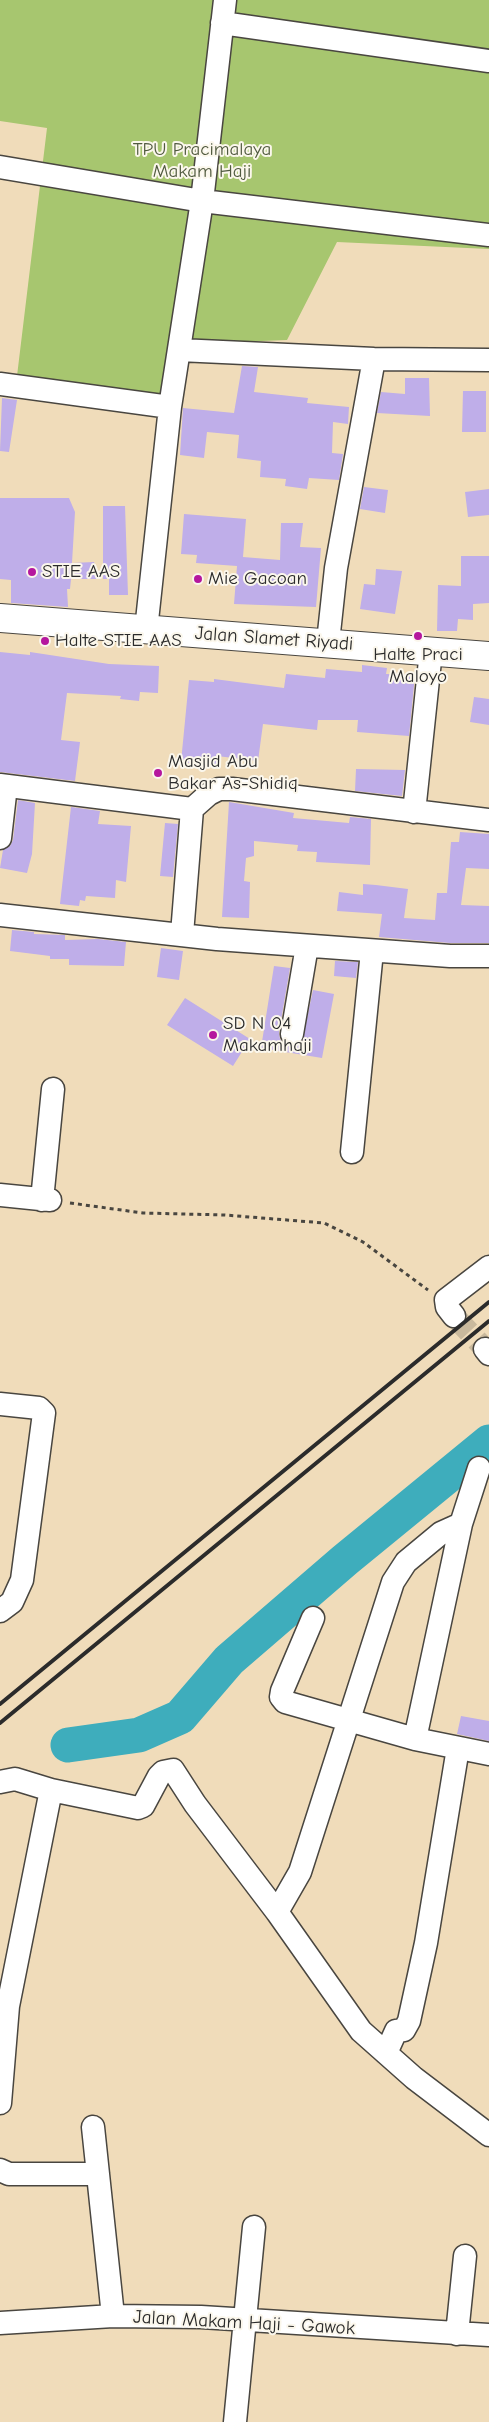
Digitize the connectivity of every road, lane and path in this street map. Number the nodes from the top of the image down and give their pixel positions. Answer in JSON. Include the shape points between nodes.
{"nodes":[{"id":1,"x":225,"y":0,"type":"edge"},
{"id":2,"x":222,"y":23,"type":"junction"},
{"id":3,"x":489,"y":61,"type":"edge"},
{"id":4,"x":0,"y":167,"type":"edge"},
{"id":5,"x":202,"y":201,"type":"junction"},
{"id":6,"x":489,"y":235,"type":"edge"},
{"id":7,"x":179,"y":350,"type":"junction"},
{"id":8,"x":374,"y":359,"type":"junction"},
{"id":9,"x":489,"y":360,"type":"edge"},
{"id":10,"x":0,"y":384,"type":"edge"},
{"id":11,"x":170,"y":407,"type":"junction"},
{"id":12,"x":0,"y":618,"type":"edge"},
{"id":13,"x":146,"y":630,"type":"junction"},
{"id":14,"x":328,"y":642,"type":"junction"},
{"id":15,"x":431,"y":651,"type":"junction"},
{"id":16,"x":489,"y":656,"type":"edge"},
{"id":17,"x":3,"y":786,"type":"edge"},
{"id":18,"x":192,"y":809,"type":"junction"},
{"id":19,"x":414,"y":812,"type":"junction"},
{"id":20,"x":489,"y":820,"type":"edge"},
{"id":21,"x":0,"y":838,"type":"edge"},
{"id":22,"x":0,"y":915,"type":"edge"},
{"id":23,"x":182,"y":934,"type":"junction"},
{"id":24,"x":307,"y":946,"type":"junction"},
{"id":25,"x":372,"y":951,"type":"junction"},
{"id":26,"x":489,"y":956,"type":"edge"},
{"id":27,"x":292,"y":1034,"type":"dead end"},
{"id":28,"x":53,"y":1089,"type":"dead end"},
{"id":29,"x":352,"y":1152,"type":"dead end"},
{"id":30,"x":0,"y":1195,"type":"edge"},
{"id":31,"x":46,"y":1200,"type":"junction"},
{"id":32,"x":489,"y":1267,"type":"edge"},
{"id":33,"x":450,"y":1309,"type":"joint"},
{"id":34,"x":0,"y":1404,"type":"edge"},
{"id":35,"x":479,"y":1468,"type":"dead end"},
{"id":36,"x":460,"y":1524,"type":"junction"},
{"id":37,"x":0,"y":1612,"type":"edge"},
{"id":38,"x":313,"y":1618,"type":"dead end"},
{"id":39,"x":349,"y":1720,"type":"junction"},
{"id":40,"x":415,"y":1739,"type":"junction"},
{"id":41,"x":458,"y":1748,"type":"junction"},
{"id":42,"x":489,"y":1754,"type":"edge"},
{"id":43,"x":0,"y":1782,"type":"edge"},
{"id":44,"x":51,"y":1790,"type":"junction"},
{"id":45,"x":277,"y":1912,"type":"junction"},
{"id":46,"x":4,"y":2004,"type":"edge"},
{"id":47,"x":386,"y":2053,"type":"junction"},
{"id":48,"x":0,"y":2103,"type":"edge"},
{"id":49,"x":93,"y":2127,"type":"dead end"},
{"id":50,"x":489,"y":2135,"type":"edge"},
{"id":51,"x":0,"y":2170,"type":"edge"},
{"id":52,"x":98,"y":2174,"type":"junction"},
{"id":53,"x":254,"y":2227,"type":"dead end"},
{"id":54,"x":465,"y":2256,"type":"dead end"},
{"id":55,"x":113,"y":2316,"type":"junction"},
{"id":56,"x":245,"y":2321,"type":"junction"},
{"id":57,"x":0,"y":2323,"type":"edge"},
{"id":58,"x":457,"y":2334,"type":"junction"},
{"id":59,"x":489,"y":2336,"type":"edge"},
{"id":60,"x":235,"y":2422,"type":"edge"}],
"edges":[{"from":1,"to":2,"type":"street"},
{"from":2,"to":3,"type":"street"},
{"from":2,"to":5,"type":"street"},
{"from":4,"to":5,"type":"street"},
{"from":5,"to":6,"type":"street"},
{"from":5,"to":7,"type":"street"},
{"from":7,"to":8,"type":"street"},
{"from":7,"to":11,"type":"street"},
{"from":8,"to":9,"type":"street"},
{"from":8,"to":14,"type":"street","via":[[336,568]]},
{"from":10,"to":11,"type":"street"},
{"from":11,"to":13,"type":"street"},
{"from":12,"to":13,"type":"main road","name":"Jalan Slamet Riyadi"},
{"from":13,"to":14,"type":"main road","name":"Jalan Slamet Riyadi"},
{"from":14,"to":15,"type":"main road","name":"Jalan Slamet Riyadi"},
{"from":15,"to":16,"type":"main road","name":"Jalan Slamet Riyadi"},
{"from":15,"to":19,"type":"street"},
{"from":17,"to":18,"type":"street"},
{"from":17,"to":21,"type":"street"},
{"from":18,"to":19,"type":"street","via":[[219,789],[232,789]]},
{"from":18,"to":23,"type":"street"},
{"from":19,"to":20,"type":"street"},
{"from":22,"to":23,"type":"street"},
{"from":23,"to":24,"type":"street"},
{"from":24,"to":25,"type":"street"},
{"from":24,"to":27,"type":"street"},
{"from":25,"to":26,"type":"street"},
{"from":25,"to":29,"type":"street"},
{"from":28,"to":31,"type":"street"},
{"from":30,"to":31,"type":"street"},
{"from":31,"to":33,"type":"path","via":[[143,1213],[225,1215],[324,1223],[363,1242]]},
{"from":32,"to":33,"type":"street","via":[[448,1296]]},
{"from":34,"to":37,"type":"street","via":[[39,1408],[44,1413],[22,1580],[12,1602]]},
{"from":35,"to":36,"type":"street"},
{"from":36,"to":39,"type":"street","via":[[441,1533],[406,1562],[392,1582]]},
{"from":36,"to":40,"type":"street"},
{"from":38,"to":39,"type":"street","via":[[281,1697],[292,1705]]},
{"from":39,"to":40,"type":"street"},
{"from":39,"to":45,"type":"street","via":[[300,1872]]},
{"from":40,"to":41,"type":"street"},
{"from":41,"to":42,"type":"street"},
{"from":41,"to":47,"type":"street","via":[[410,2021],[404,2030],[396,2031]]},
{"from":43,"to":44,"type":"street","via":[[15,1780]]},
{"from":44,"to":45,"type":"street","via":[[138,1808],[143,1806],[159,1776],[173,1770]]},
{"from":44,"to":46,"type":"street"},
{"from":45,"to":47,"type":"street","via":[[361,2031]]},
{"from":46,"to":48,"type":"street"},
{"from":47,"to":50,"type":"street"},
{"from":49,"to":52,"type":"street"},
{"from":51,"to":52,"type":"street","via":[[9,2174]]},
{"from":52,"to":55,"type":"street"},
{"from":53,"to":56,"type":"street"},
{"from":54,"to":58,"type":"street"},
{"from":55,"to":56,"type":"street","name":"Jalan Makam Haji - Gawok"},
{"from":55,"to":57,"type":"street","name":"Jalan Makam Haji - Gawok"},
{"from":56,"to":58,"type":"street","name":"Jalan Makam Haji - Gawok"},
{"from":56,"to":60,"type":"street"},
{"from":58,"to":59,"type":"street","name":"Jalan Makam Haji - Gawok"}]}
